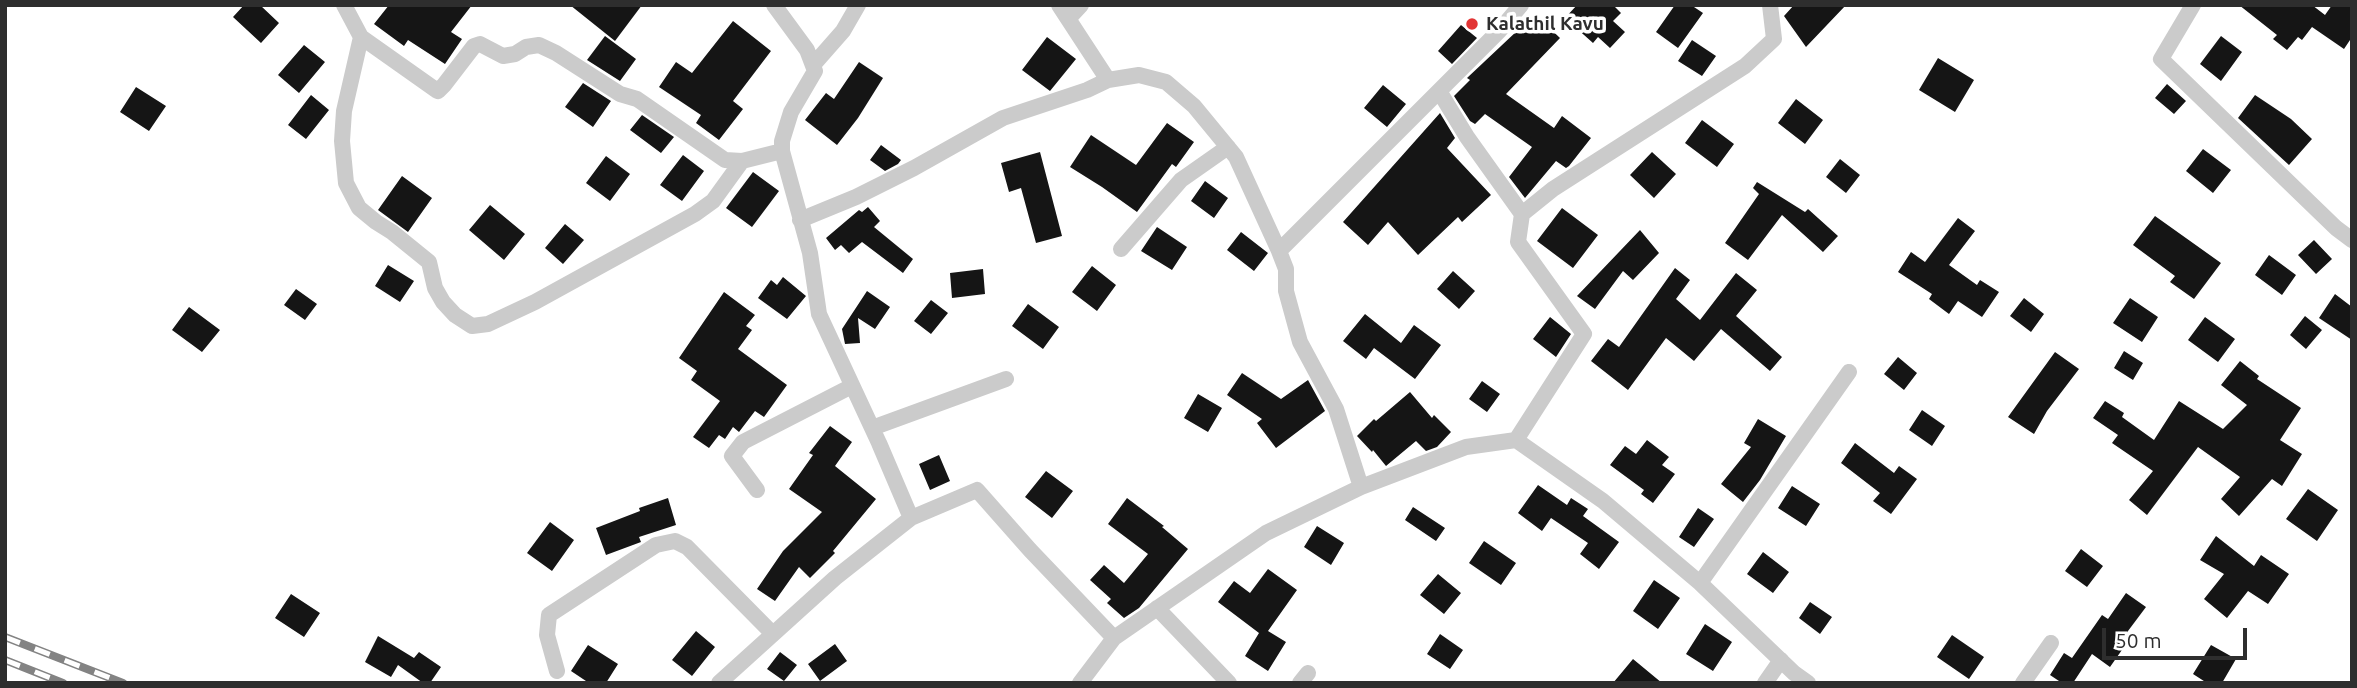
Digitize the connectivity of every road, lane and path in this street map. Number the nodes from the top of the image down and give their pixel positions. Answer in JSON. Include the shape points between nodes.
{"nodes":[{"id":1,"x":344,"y":5,"type":"edge"},
{"id":2,"x":774,"y":5,"type":"edge"},
{"id":3,"x":858,"y":5,"type":"edge"},
{"id":4,"x":1081,"y":5,"type":"edge"},
{"id":5,"x":1521,"y":5,"type":"edge"},
{"id":6,"x":1770,"y":5,"type":"edge"},
{"id":7,"x":2193,"y":5,"type":"edge"},
{"id":8,"x":1064,"y":12,"type":"edge"},
{"id":9,"x":361,"y":37,"type":"junction"},
{"id":10,"x":814,"y":64,"type":"junction"},
{"id":11,"x":1108,"y":80,"type":"junction"},
{"id":12,"x":1439,"y":91,"type":"junction"},
{"id":13,"x":1228,"y":148,"type":"junction"},
{"id":14,"x":782,"y":151,"type":"junction"},
{"id":15,"x":742,"y":161,"type":"junction"},
{"id":16,"x":1522,"y":214,"type":"junction"},
{"id":17,"x":800,"y":220,"type":"junction"},
{"id":18,"x":2352,"y":240,"type":"edge"},
{"id":19,"x":1121,"y":249,"type":"dead end"},
{"id":20,"x":1279,"y":251,"type":"junction"},
{"id":21,"x":1849,"y":372,"type":"dead end"},
{"id":22,"x":1006,"y":379,"type":"dead end"},
{"id":23,"x":852,"y":386,"type":"junction"},
{"id":24,"x":872,"y":428,"type":"junction"},
{"id":25,"x":1516,"y":440,"type":"junction"},
{"id":26,"x":1361,"y":487,"type":"junction"},
{"id":27,"x":757,"y":490,"type":"dead end"},
{"id":28,"x":911,"y":519,"type":"junction"},
{"id":29,"x":1700,"y":583,"type":"junction"},
{"id":30,"x":1157,"y":608,"type":"junction"},
{"id":31,"x":773,"y":634,"type":"junction"},
{"id":32,"x":1114,"y":638,"type":"junction"},
{"id":33,"x":2051,"y":643,"type":"dead end"},
{"id":34,"x":1781,"y":660,"type":"junction"},
{"id":35,"x":556,"y":671,"type":"dead end"},
{"id":36,"x":719,"y":683,"type":"edge"},
{"id":37,"x":1080,"y":683,"type":"edge"},
{"id":38,"x":1229,"y":683,"type":"edge"},
{"id":39,"x":1765,"y":683,"type":"edge"},
{"id":40,"x":1808,"y":683,"type":"edge"},
{"id":41,"x":2024,"y":683,"type":"edge"}],
"edges":[{"from":1,"to":9,"type":"street"},
{"from":2,"to":10,"type":"street"},
{"from":3,"to":10,"type":"street","via":[[843,31]]},
{"from":4,"to":8,"type":"street"},
{"from":5,"to":12,"type":"street"},
{"from":6,"to":16,"type":"street","via":[[1774,39],[1745,66],[1553,189]]},
{"from":7,"to":18,"type":"street","via":[[2161,59]]},
{"from":8,"to":11,"type":"street"},
{"from":9,"to":15,"type":"street","via":[[438,91],[474,46],[481,44],[503,56],[539,45],[620,94],[637,99],[725,160]]},
{"from":9,"to":15,"type":"street","via":[[344,111],[346,183],[359,208],[429,262],[443,302],[472,326],[488,324],[535,302],[695,214],[713,201]]},
{"from":10,"to":14,"type":"street","via":[[815,71],[784,127]]},
{"from":11,"to":13,"type":"street","via":[[1139,75],[1167,82],[1194,106]]},
{"from":11,"to":17,"type":"street","via":[[1003,118],[914,168]]},
{"from":12,"to":16,"type":"street"},
{"from":12,"to":20,"type":"street"},
{"from":13,"to":19,"type":"street","via":[[1181,180]]},
{"from":13,"to":20,"type":"street","via":[[1237,157]]},
{"from":14,"to":15,"type":"street"},
{"from":14,"to":17,"type":"street"},
{"from":16,"to":25,"type":"street","via":[[1518,242],[1584,334]]},
{"from":17,"to":23,"type":"street","via":[[819,314]]},
{"from":20,"to":26,"type":"street","via":[[1300,342],[1336,409]]},
{"from":21,"to":29,"type":"street"},
{"from":22,"to":24,"type":"street"},
{"from":23,"to":24,"type":"street"},
{"from":23,"to":27,"type":"street","via":[[743,442],[732,456]]},
{"from":24,"to":28,"type":"street"},
{"from":25,"to":26,"type":"street","via":[[1466,447]]},
{"from":25,"to":29,"type":"street","via":[[1603,502]]},
{"from":26,"to":30,"type":"street","via":[[1266,533]]},
{"from":28,"to":31,"type":"street"},
{"from":28,"to":32,"type":"street","via":[[977,490]]},
{"from":29,"to":34,"type":"street"},
{"from":30,"to":32,"type":"street"},
{"from":30,"to":38,"type":"street"},
{"from":31,"to":35,"type":"street","via":[[676,541],[656,545],[549,615],[547,635]]},
{"from":31,"to":36,"type":"street"},
{"from":32,"to":37,"type":"street"},
{"from":33,"to":41,"type":"street"},
{"from":34,"to":39,"type":"street"},
{"from":34,"to":40,"type":"street"}]}
